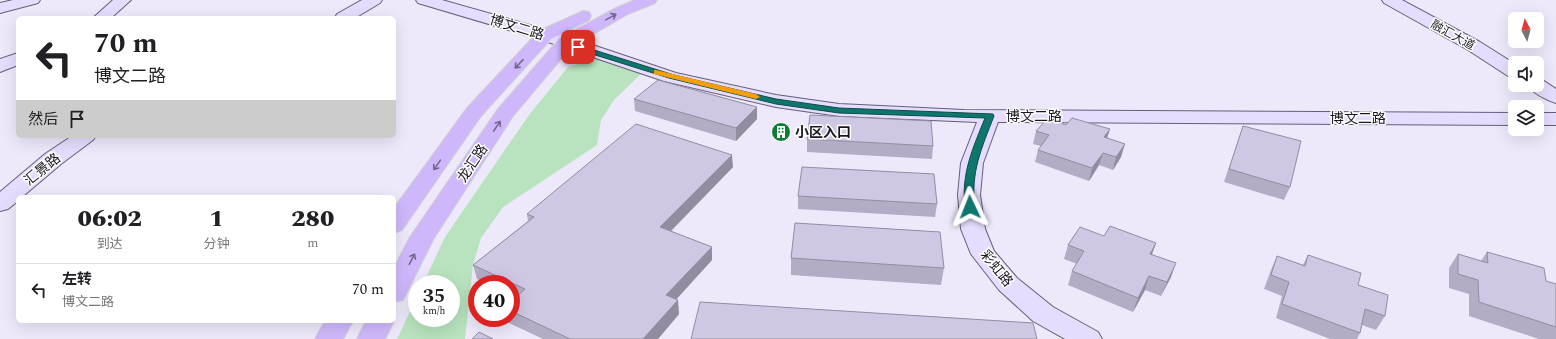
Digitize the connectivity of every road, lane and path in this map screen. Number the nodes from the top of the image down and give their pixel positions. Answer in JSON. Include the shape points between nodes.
{"nodes":[{"id":1,"x":32,"y":0,"type":"edge"},
{"id":2,"x":123,"y":0,"type":"edge"},
{"id":3,"x":374,"y":0,"type":"edge"},
{"id":4,"x":424,"y":0,"type":"edge"},
{"id":5,"x":619,"y":0,"type":"edge"},
{"id":6,"x":649,"y":0,"type":"edge"},
{"id":7,"x":1390,"y":0,"type":"edge"},
{"id":8,"x":1408,"y":0,"type":"edge"},
{"id":9,"x":0,"y":8,"type":"edge"},
{"id":10,"x":103,"y":16,"type":"edge"},
{"id":11,"x":346,"y":16,"type":"edge"},
{"id":12,"x":555,"y":39,"type":"junction"},
{"id":13,"x":1508,"y":56,"type":"edge"},
{"id":14,"x":16,"y":59,"type":"edge"},
{"id":15,"x":0,"y":66,"type":"edge"},
{"id":16,"x":1508,"y":68,"type":"edge"},
{"id":17,"x":1544,"y":76,"type":"edge"},
{"id":18,"x":1556,"y":84,"type":"edge"},
{"id":19,"x":1544,"y":89,"type":"edge"},
{"id":20,"x":1556,"y":97,"type":"edge"},
{"id":21,"x":990,"y":116,"type":"junction"},
{"id":22,"x":1508,"y":119,"type":"edge"},
{"id":23,"x":1544,"y":119,"type":"edge"},
{"id":24,"x":1556,"y":119,"type":"edge"},
{"id":25,"x":83,"y":138,"type":"edge"},
{"id":26,"x":0,"y":204,"type":"edge"},
{"id":27,"x":396,"y":222,"type":"edge"},
{"id":28,"x":396,"y":289,"type":"edge"},
{"id":29,"x":338,"y":323,"type":"edge"},
{"id":30,"x":379,"y":323,"type":"edge"},
{"id":31,"x":329,"y":339,"type":"edge"},
{"id":32,"x":371,"y":339,"type":"edge"},
{"id":33,"x":1088,"y":339,"type":"edge"}],
"edges":[{"from":1,"to":9,"type":"street"},
{"from":2,"to":10,"type":"street"},
{"from":3,"to":11,"type":"street"},
{"from":4,"to":12,"type":"street","name":"博文二路"},
{"from":5,"to":12,"type":"main road"},
{"from":12,"to":6,"type":"main road","one_way":true},
{"from":7,"to":16,"type":"street","name":"融汇大道"},
{"from":8,"to":13,"type":"street","name":"融汇大道"},
{"from":12,"to":21,"type":"street","name":"博文二路","via":[[671,77],[776,101],[839,110]]},
{"from":12,"to":27,"type":"main road","name":"龙汇路","one_way":true,"via":[[474,112]]},
{"from":28,"to":12,"type":"main road","name":"龙汇路","one_way":true,"via":[[422,237]]},
{"from":14,"to":15,"type":"street"},
{"from":17,"to":18,"type":"street"},
{"from":19,"to":20,"type":"street"},
{"from":21,"to":22,"type":"street","name":"博文二路"},
{"from":21,"to":33,"type":"street","name":"彩虹路","via":[[972,163],[968,195],[973,229],[982,254],[1008,284],[1043,314]]},
{"from":23,"to":24,"type":"street"},
{"from":25,"to":26,"type":"street","name":"汇景路","via":[[53,159]]},
{"from":29,"to":31,"type":"main road"},
{"from":30,"to":32,"type":"main road"}]}
